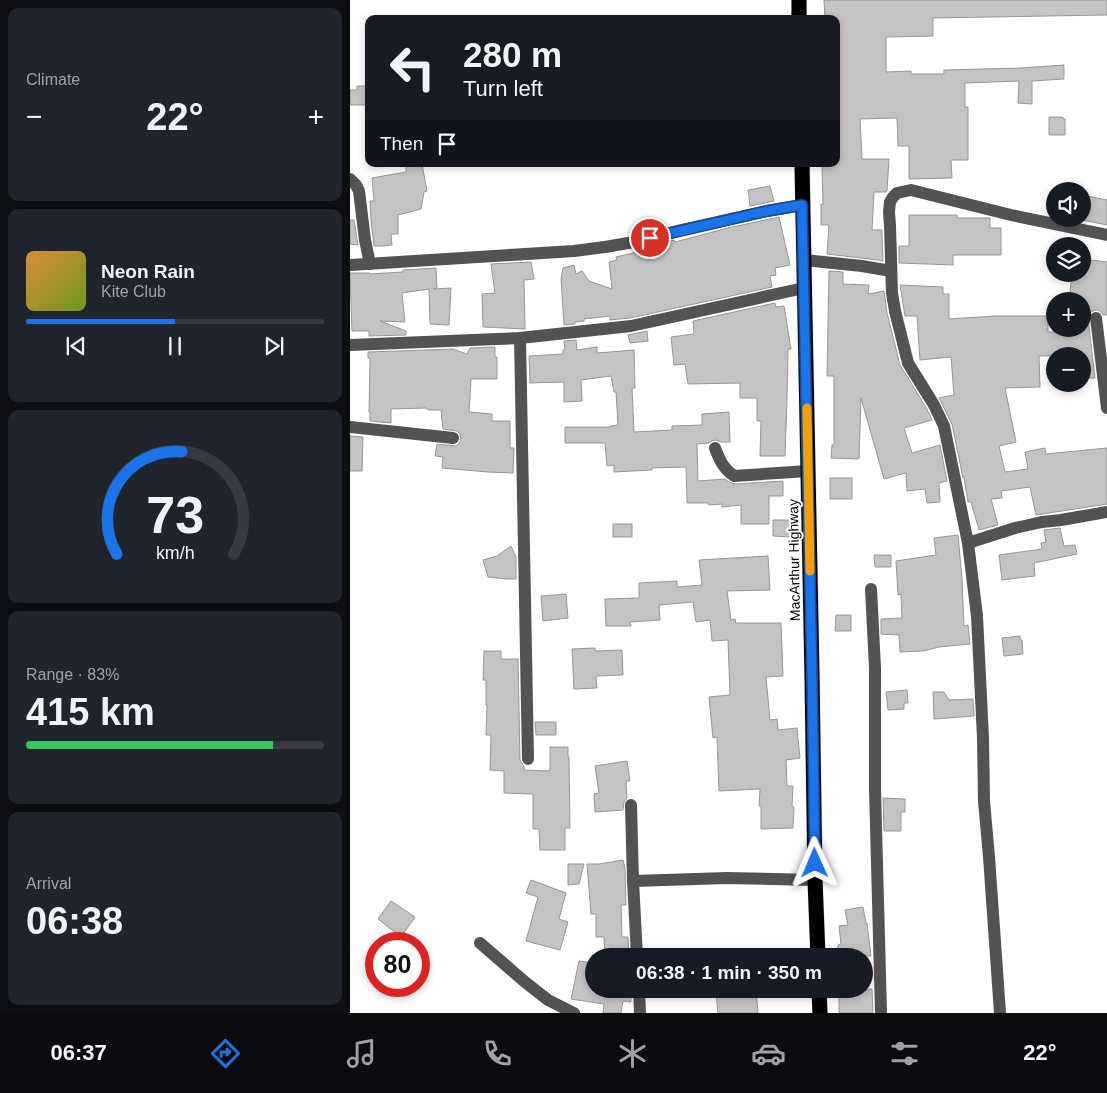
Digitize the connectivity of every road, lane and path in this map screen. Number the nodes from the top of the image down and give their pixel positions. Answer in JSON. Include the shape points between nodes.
{"nodes":[{"id":1,"x":799,"y":0,"type":"edge"},
{"id":2,"x":799,"y":15,"type":"edge"},
{"id":3,"x":802,"y":167,"type":"edge"},
{"id":4,"x":350,"y":179,"type":"edge"},
{"id":5,"x":802,"y":205,"type":"junction"},
{"id":6,"x":1107,"y":235,"type":"edge"},
{"id":7,"x":804,"y":260,"type":"junction"},
{"id":8,"x":370,"y":264,"type":"junction"},
{"id":9,"x":350,"y":265,"type":"edge"},
{"id":10,"x":891,"y":271,"type":"junction"},
{"id":11,"x":804,"y":288,"type":"junction"},
{"id":12,"x":1096,"y":318,"type":"dead end"},
{"id":13,"x":520,"y":338,"type":"junction"},
{"id":14,"x":350,"y":345,"type":"edge"},
{"id":15,"x":1107,"y":408,"type":"edge"},
{"id":16,"x":350,"y":427,"type":"edge"},
{"id":17,"x":453,"y":438,"type":"dead end"},
{"id":18,"x":715,"y":448,"type":"dead end"},
{"id":19,"x":808,"y":471,"type":"junction"},
{"id":20,"x":1107,"y":512,"type":"edge"},
{"id":21,"x":968,"y":543,"type":"junction"},
{"id":22,"x":871,"y":590,"type":"dead end"},
{"id":23,"x":528,"y":759,"type":"dead end"},
{"id":24,"x":631,"y":805,"type":"dead end"},
{"id":25,"x":815,"y":880,"type":"junction"},
{"id":26,"x":633,"y":881,"type":"junction"},
{"id":27,"x":480,"y":943,"type":"dead end"},
{"id":28,"x":637,"y":948,"type":"edge"},
{"id":29,"x":818,"y":948,"type":"edge"},
{"id":30,"x":639,"y":998,"type":"edge"},
{"id":31,"x":819,"y":998,"type":"edge"},
{"id":32,"x":574,"y":1013,"type":"edge"},
{"id":33,"x":640,"y":1013,"type":"edge"},
{"id":34,"x":820,"y":1013,"type":"edge"},
{"id":35,"x":881,"y":1013,"type":"edge"},
{"id":36,"x":1000,"y":1013,"type":"edge"}],
"edges":[{"from":1,"to":2,"type":"highway"},
{"from":3,"to":5,"type":"highway","name":"MacArthur Highway"},
{"from":4,"to":8,"type":"street","via":[[359,191]]},
{"from":5,"to":7,"type":"highway","name":"MacArthur Highway"},
{"from":5,"to":8,"type":"street","via":[[605,248]]},
{"from":6,"to":10,"type":"street","via":[[910,190],[902,191],[890,202]]},
{"from":7,"to":10,"type":"street"},
{"from":7,"to":11,"type":"highway","name":"MacArthur Highway"},
{"from":8,"to":9,"type":"street"},
{"from":10,"to":21,"type":"street","via":[[895,311],[908,363],[944,426]]},
{"from":11,"to":13,"type":"street","via":[[631,326]]},
{"from":11,"to":19,"type":"highway","name":"MacArthur Highway"},
{"from":12,"to":15,"type":"street"},
{"from":13,"to":14,"type":"street"},
{"from":13,"to":23,"type":"street"},
{"from":16,"to":17,"type":"street"},
{"from":18,"to":19,"type":"street","via":[[721,464],[734,476]]},
{"from":19,"to":25,"type":"highway","name":"MacArthur Highway"},
{"from":20,"to":21,"type":"street","via":[[1015,528]]},
{"from":21,"to":36,"type":"street","via":[[977,616],[984,801]]},
{"from":22,"to":35,"type":"street"},
{"from":24,"to":26,"type":"street"},
{"from":25,"to":26,"type":"street"},
{"from":25,"to":29,"type":"highway","name":"MacArthur Highway"},
{"from":26,"to":28,"type":"street"},
{"from":27,"to":32,"type":"street","via":[[548,1000]]},
{"from":30,"to":33,"type":"street"},
{"from":31,"to":34,"type":"highway"}]}
